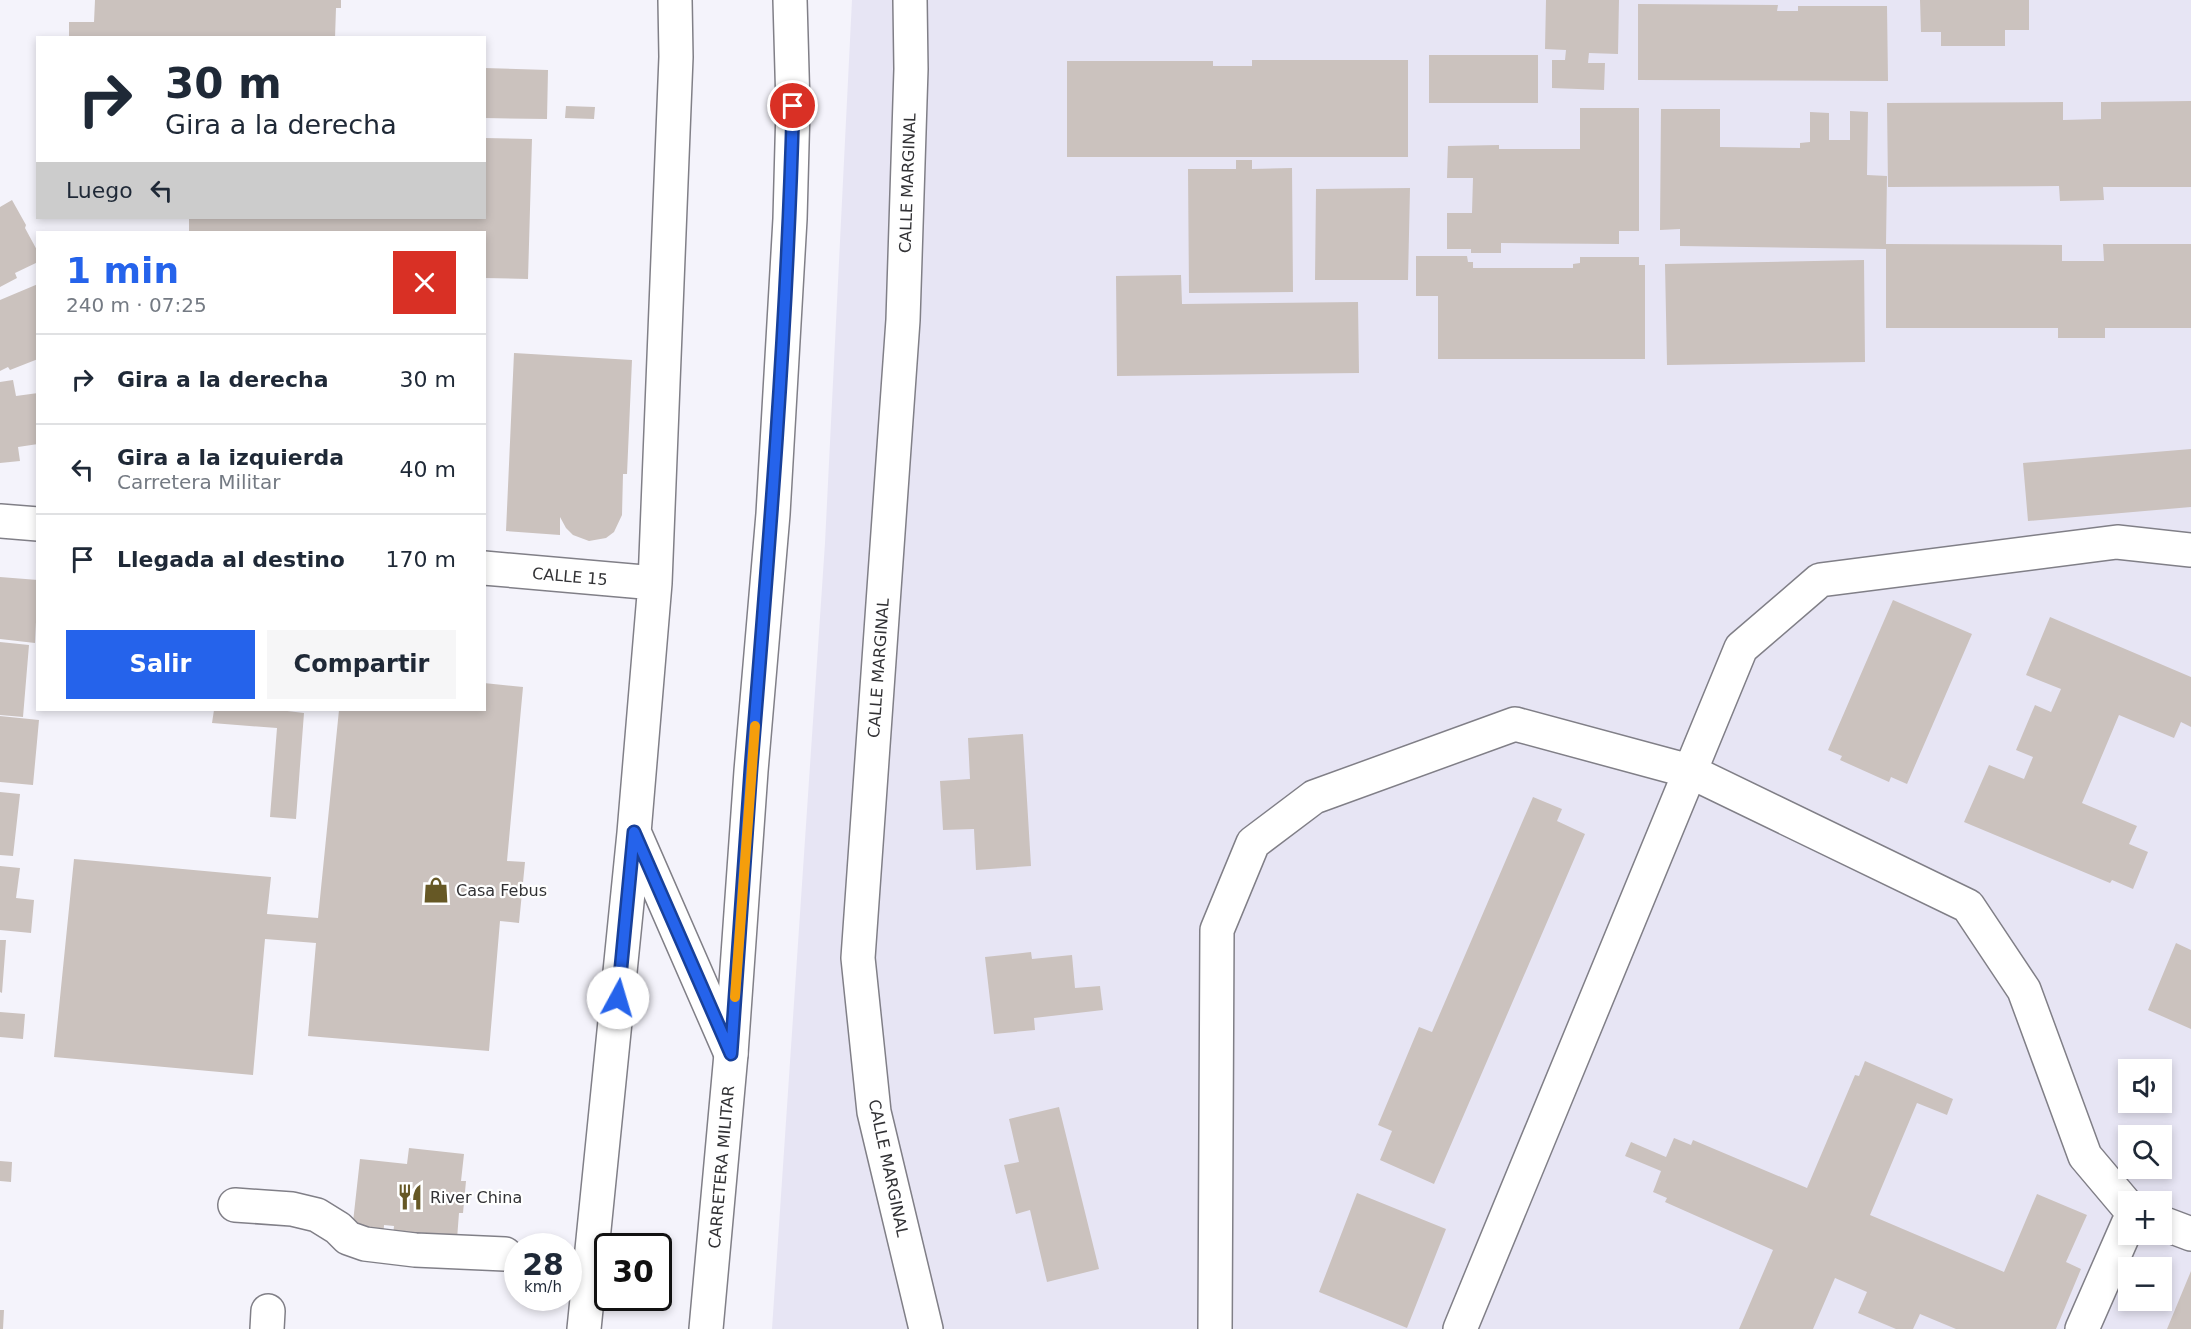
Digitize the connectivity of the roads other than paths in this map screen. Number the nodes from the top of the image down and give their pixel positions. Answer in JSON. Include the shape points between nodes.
{"nodes":[{"id":1,"x":675,"y":0,"type":"edge"},
{"id":2,"x":790,"y":0,"type":"edge"},
{"id":3,"x":910,"y":0,"type":"edge"},
{"id":4,"x":0,"y":521,"type":"edge"},
{"id":5,"x":36,"y":524,"type":"edge"},
{"id":6,"x":2191,"y":550,"type":"edge"},
{"id":7,"x":486,"y":568,"type":"edge"},
{"id":8,"x":655,"y":584,"type":"junction"},
{"id":9,"x":1689,"y":771,"type":"junction"},
{"id":10,"x":634,"y":832,"type":"junction"},
{"id":11,"x":731,"y":1054,"type":"junction"},
{"id":12,"x":2118,"y":1195,"type":"edge"},
{"id":13,"x":235,"y":1206,"type":"dead end"},
{"id":14,"x":2172,"y":1227,"type":"edge"},
{"id":15,"x":2191,"y":1234,"type":"edge"},
{"id":16,"x":2119,"y":1245,"type":"edge"},
{"id":17,"x":504,"y":1254,"type":"edge"},
{"id":18,"x":584,"y":1329,"type":"edge"},
{"id":19,"x":706,"y":1329,"type":"edge"},
{"id":20,"x":926,"y":1329,"type":"edge"},
{"id":21,"x":1215,"y":1329,"type":"edge"},
{"id":22,"x":1460,"y":1329,"type":"edge"},
{"id":23,"x":2082,"y":1329,"type":"edge"}],
"edges":[{"from":1,"to":8,"type":"street"},
{"from":2,"to":11,"type":"street","name":"CARRETERA MILITAR","via":[[790,219],[773,514]]},
{"from":3,"to":20,"type":"street","name":"CALLE MARGINAL","via":[[903,320],[858,958],[874,1112]]},
{"from":4,"to":5,"type":"street"},
{"from":6,"to":9,"type":"street","via":[[2117,542],[1820,580],[1741,648]]},
{"from":7,"to":8,"type":"street","name":"CALLE 15"},
{"from":8,"to":10,"type":"street"},
{"from":9,"to":12,"type":"street","via":[[1968,906],[2024,990],[2085,1156]]},
{"from":9,"to":21,"type":"street","via":[[1515,724],[1314,797],[1253,843],[1217,930]]},
{"from":9,"to":22,"type":"street"},
{"from":10,"to":11,"type":"street"},
{"from":10,"to":18,"type":"street"},
{"from":11,"to":19,"type":"street","name":"CARRETERA MILITAR"},
{"from":13,"to":17,"type":"street","via":[[292,1209],[317,1215],[348,1238],[365,1244]]},
{"from":14,"to":15,"type":"street"},
{"from":16,"to":23,"type":"street"}]}
